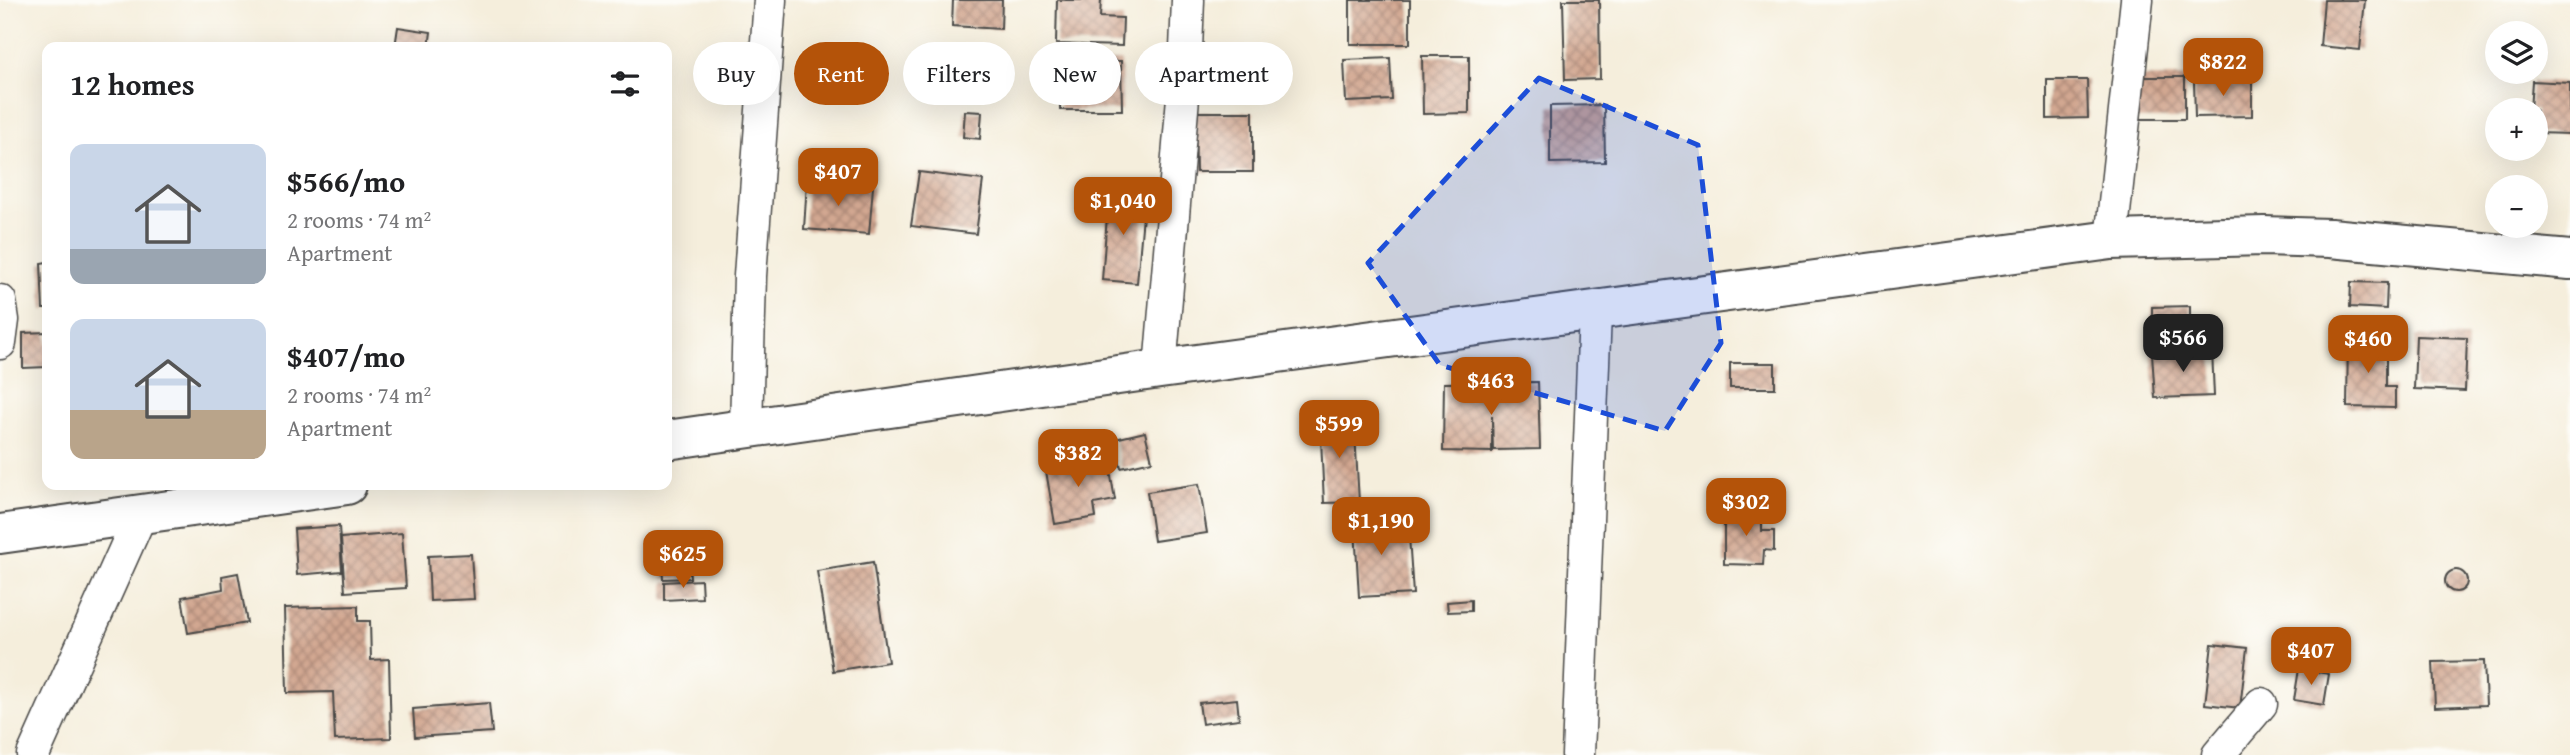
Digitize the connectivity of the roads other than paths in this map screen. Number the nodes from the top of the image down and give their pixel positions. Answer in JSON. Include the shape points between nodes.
{"nodes":[{"id":1,"x":770,"y":0,"type":"edge"},
{"id":2,"x":1188,"y":0,"type":"edge"},
{"id":3,"x":2137,"y":0,"type":"edge"},
{"id":4,"x":2111,"y":240,"type":"junction"},
{"id":5,"x":2570,"y":260,"type":"edge"},
{"id":6,"x":0,"y":301,"type":"edge"},
{"id":7,"x":1595,"y":312,"type":"junction"},
{"id":8,"x":0,"y":343,"type":"edge"},
{"id":9,"x":1160,"y":369,"type":"junction"},
{"id":10,"x":746,"y":428,"type":"junction"},
{"id":11,"x":672,"y":439,"type":"edge"},
{"id":12,"x":311,"y":490,"type":"edge"},
{"id":13,"x":141,"y":514,"type":"junction"},
{"id":14,"x":0,"y":534,"type":"edge"},
{"id":15,"x":2261,"y":704,"type":"dead end"},
{"id":16,"x":33,"y":755,"type":"edge"},
{"id":17,"x":1578,"y":755,"type":"edge"},
{"id":18,"x":2218,"y":755,"type":"edge"}],
"edges":[{"from":1,"to":10,"type":"street","via":[[750,276]]},
{"from":2,"to":9,"type":"street"},
{"from":3,"to":4,"type":"street"},
{"from":4,"to":5,"type":"street","via":[[2330,238]]},
{"from":4,"to":7,"type":"street"},
{"from":6,"to":8,"type":"street"},
{"from":7,"to":9,"type":"street"},
{"from":7,"to":17,"type":"street"},
{"from":9,"to":10,"type":"street"},
{"from":10,"to":11,"type":"street"},
{"from":12,"to":13,"type":"street"},
{"from":13,"to":14,"type":"street"},
{"from":13,"to":16,"type":"street"},
{"from":15,"to":18,"type":"street"}]}
